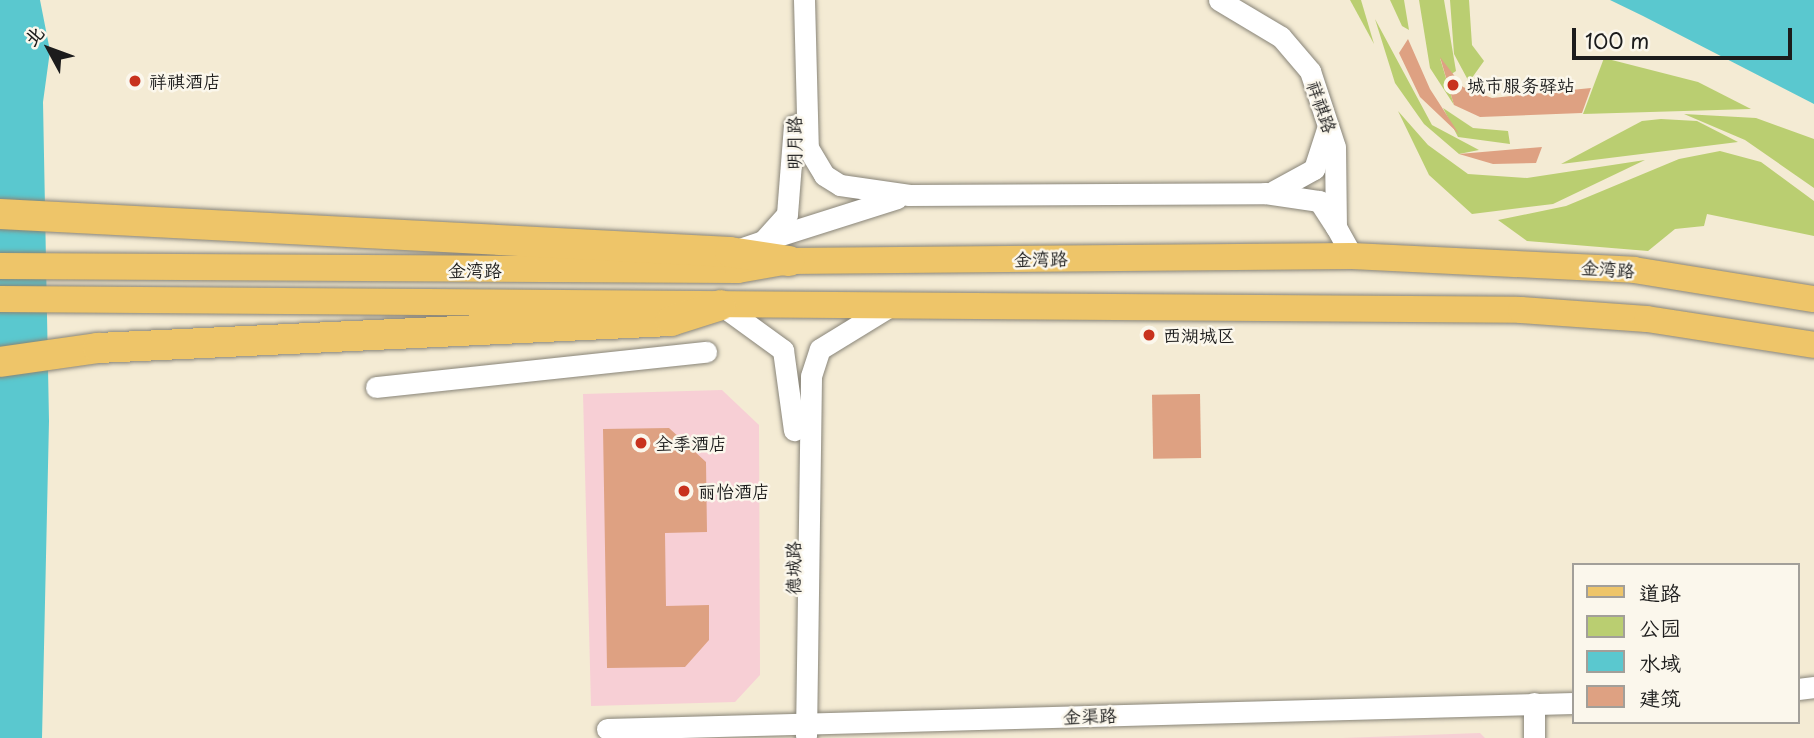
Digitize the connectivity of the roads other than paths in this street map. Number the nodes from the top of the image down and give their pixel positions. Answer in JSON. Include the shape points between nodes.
{"nodes":[{"id":1,"x":794,"y":0,"type":"edge"},
{"id":2,"x":804,"y":0,"type":"edge"},
{"id":3,"x":1219,"y":0,"type":"edge"},
{"id":4,"x":1329,"y":117,"type":"junction"},
{"id":5,"x":1265,"y":193,"type":"junction"},
{"id":6,"x":909,"y":195,"type":"junction"},
{"id":7,"x":0,"y":214,"type":"edge"},
{"id":8,"x":1336,"y":227,"type":"junction"},
{"id":9,"x":763,"y":241,"type":"junction"},
{"id":10,"x":730,"y":252,"type":"junction"},
{"id":11,"x":1352,"y":256,"type":"junction"},
{"id":12,"x":789,"y":261,"type":"junction"},
{"id":13,"x":0,"y":266,"type":"edge"},
{"id":14,"x":0,"y":299,"type":"edge"},
{"id":15,"x":1814,"y":299,"type":"edge"},
{"id":16,"x":721,"y":305,"type":"junction"},
{"id":17,"x":887,"y":308,"type":"junction"},
{"id":18,"x":1814,"y":345,"type":"edge"},
{"id":19,"x":706,"y":352,"type":"dead end"},
{"id":20,"x":0,"y":362,"type":"edge"},
{"id":21,"x":376,"y":387,"type":"dead end"},
{"id":22,"x":801,"y":402,"type":"junction"},
{"id":23,"x":1534,"y":703,"type":"junction"},
{"id":24,"x":1573,"y":703,"type":"edge"},
{"id":25,"x":607,"y":729,"type":"dead end"},
{"id":26,"x":800,"y":731,"type":"edge"},
{"id":27,"x":1534,"y":738,"type":"edge"}],
"edges":[{"from":1,"to":9,"type":"street","name":"明月路","via":[[794,184],[787,214]]},
{"from":2,"to":6,"type":"street","name":"明月路","via":[[806,133],[813,161],[840,185]]},
{"from":3,"to":4,"type":"street","name":"祥祺路","via":[[1259,21],[1295,52]]},
{"from":4,"to":5,"type":"street","via":[[1314,169],[1301,181]]},
{"from":4,"to":8,"type":"street","name":"祥祺路"},
{"from":5,"to":6,"type":"street"},
{"from":5,"to":8,"type":"street","via":[[1319,201]]},
{"from":6,"to":9,"type":"street"},
{"from":7,"to":10,"type":"highway"},
{"from":8,"to":11,"type":"street","name":"祥祺路"},
{"from":9,"to":10,"type":"street","name":"明月路"},
{"from":10,"to":12,"type":"highway"},
{"from":11,"to":12,"type":"main road","name":"金湾路"},
{"from":11,"to":15,"type":"main road","name":"金湾路","via":[[1634,270]]},
{"from":12,"to":13,"type":"main road","name":"金湾路","via":[[738,270]]},
{"from":14,"to":16,"type":"main road","name":"金湾路"},
{"from":16,"to":17,"type":"main road","name":"金湾路"},
{"from":16,"to":20,"type":"highway","via":[[671,321],[98,348]]},
{"from":16,"to":22,"type":"street","via":[[783,350]]},
{"from":17,"to":18,"type":"main road","name":"金湾路","via":[[1521,310],[1647,319]]},
{"from":17,"to":22,"type":"street","via":[[820,349]]},
{"from":19,"to":21,"type":"street"},
{"from":22,"to":26,"type":"street","name":"德城路"},
{"from":23,"to":24,"type":"street","name":"金渠路"},
{"from":23,"to":26,"type":"street","name":"金渠路"},
{"from":23,"to":27,"type":"street"},
{"from":25,"to":26,"type":"street","name":"金渠路"}]}
